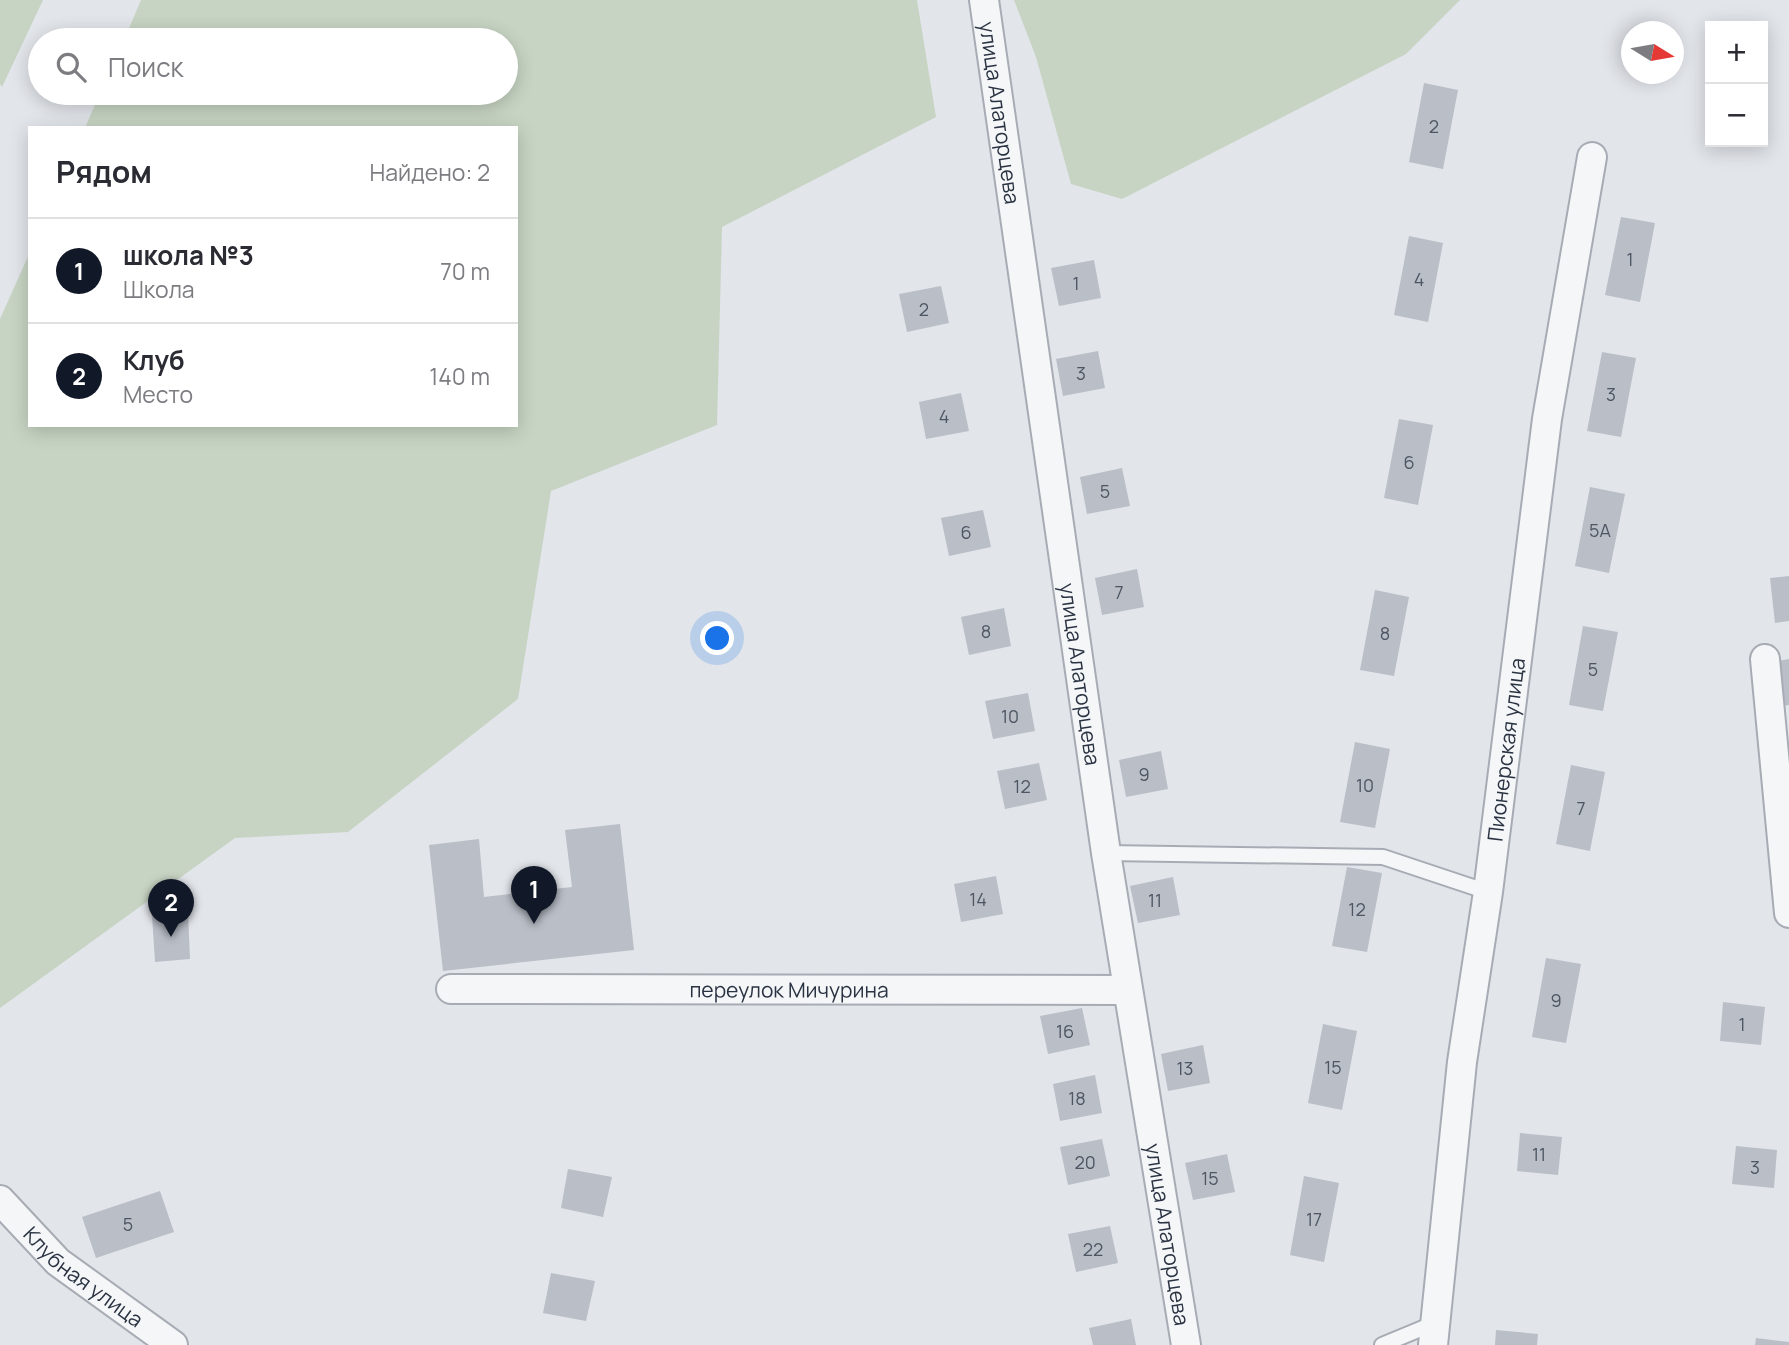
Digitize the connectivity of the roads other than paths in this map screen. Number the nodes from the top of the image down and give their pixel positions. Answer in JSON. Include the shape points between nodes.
{"nodes":[{"id":1,"x":984,"y":0,"type":"edge"},
{"id":2,"x":1592,"y":157,"type":"dead end"},
{"id":3,"x":1765,"y":659,"type":"dead end"},
{"id":4,"x":1106,"y":853,"type":"junction"},
{"id":5,"x":1488,"y":892,"type":"junction"},
{"id":6,"x":1789,"y":913,"type":"edge"},
{"id":7,"x":451,"y":989,"type":"dead end"},
{"id":8,"x":1127,"y":990,"type":"junction"},
{"id":9,"x":0,"y":1200,"type":"edge"},
{"id":10,"x":1434,"y":1334,"type":"edge"},
{"id":11,"x":173,"y":1345,"type":"edge"},
{"id":12,"x":1186,"y":1345,"type":"edge"},
{"id":13,"x":1382,"y":1345,"type":"edge"}],
"edges":[{"from":1,"to":4,"type":"street","name":"улица Алаторцева"},
{"from":2,"to":5,"type":"street","name":"Пионерская улица","via":[[1546,419]]},
{"from":3,"to":6,"type":"street"},
{"from":4,"to":5,"type":"lane","via":[[1383,856]]},
{"from":4,"to":8,"type":"street","name":"улица Алаторцева"},
{"from":5,"to":10,"type":"street","name":"Пионерская улица","via":[[1462,1062]]},
{"from":7,"to":8,"type":"street","name":"переулок Мичурина"},
{"from":8,"to":12,"type":"street","name":"улица Алаторцева"},
{"from":9,"to":11,"type":"street","name":"Клубная улица","via":[[58,1262]]},
{"from":10,"to":13,"type":"lane"}]}
